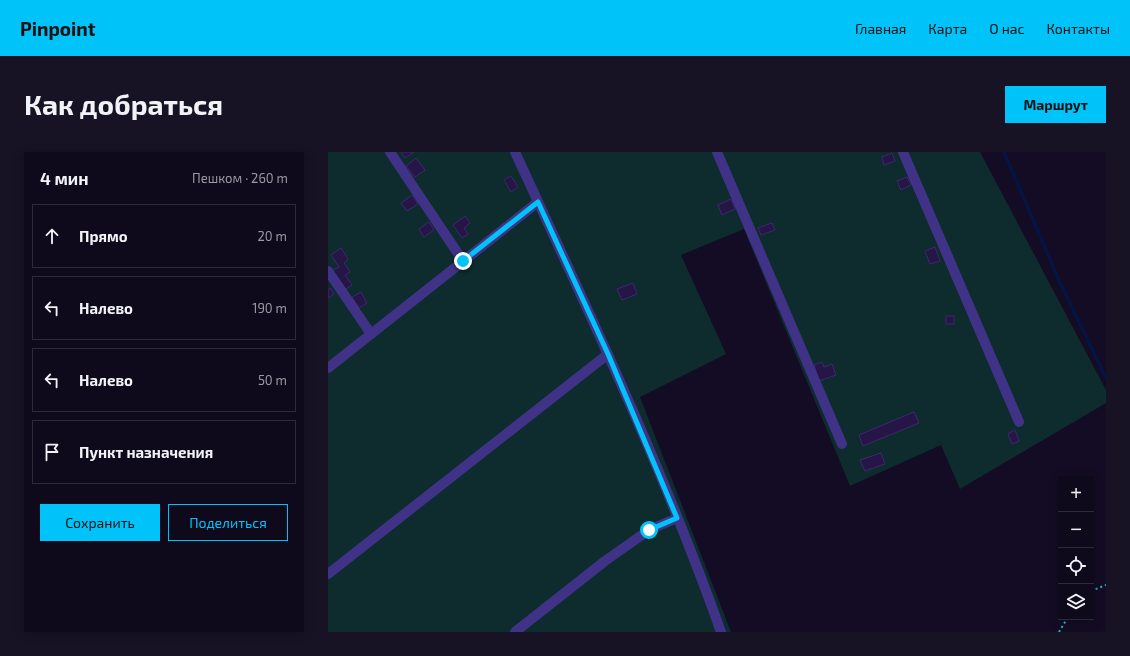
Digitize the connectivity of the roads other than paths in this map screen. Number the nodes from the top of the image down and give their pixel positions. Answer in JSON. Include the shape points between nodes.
{"nodes":[{"id":1,"x":390,"y":152,"type":"edge"},
{"id":2,"x":515,"y":152,"type":"edge"},
{"id":3,"x":717,"y":152,"type":"edge"},
{"id":4,"x":903,"y":152,"type":"edge"},
{"id":5,"x":538,"y":202,"type":"junction"},
{"id":6,"x":463,"y":261,"type":"junction"},
{"id":7,"x":328,"y":271,"type":"edge"},
{"id":8,"x":371,"y":334,"type":"junction"},
{"id":9,"x":608,"y":354,"type":"junction"},
{"id":10,"x":328,"y":368,"type":"edge"},
{"id":11,"x":1019,"y":422,"type":"dead end"},
{"id":12,"x":842,"y":444,"type":"dead end"},
{"id":13,"x":677,"y":518,"type":"junction"},
{"id":14,"x":328,"y":574,"type":"edge"},
{"id":15,"x":515,"y":632,"type":"edge"},
{"id":16,"x":721,"y":632,"type":"edge"}],
"edges":[{"from":1,"to":6,"type":"street"},
{"from":2,"to":5,"type":"street"},
{"from":3,"to":12,"type":"street"},
{"from":4,"to":11,"type":"street"},
{"from":5,"to":6,"type":"street"},
{"from":5,"to":9,"type":"street"},
{"from":6,"to":8,"type":"street"},
{"from":7,"to":8,"type":"street"},
{"from":8,"to":10,"type":"street"},
{"from":9,"to":13,"type":"street"},
{"from":9,"to":14,"type":"street"},
{"from":13,"to":15,"type":"street","via":[[649,530]]},
{"from":13,"to":16,"type":"street"}]}
